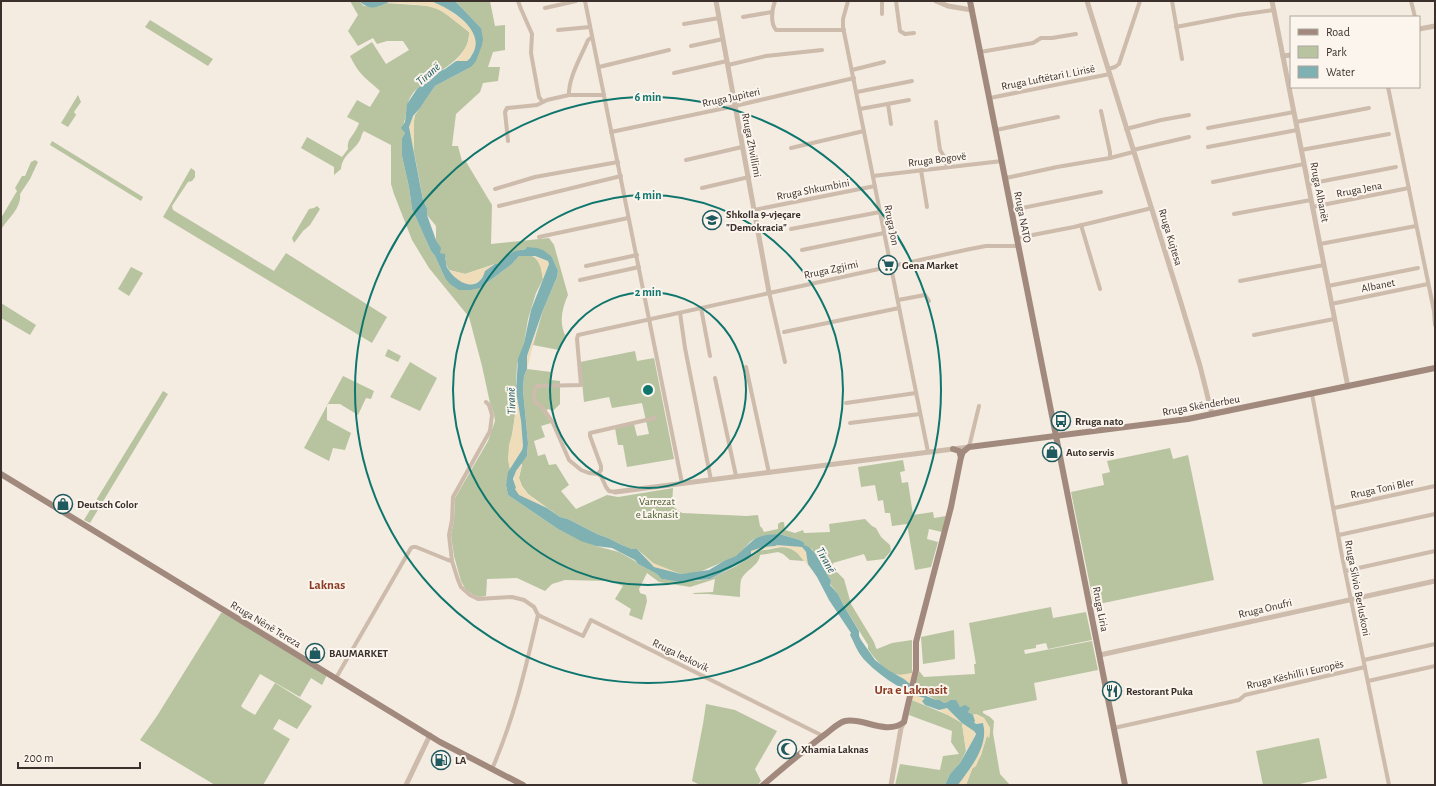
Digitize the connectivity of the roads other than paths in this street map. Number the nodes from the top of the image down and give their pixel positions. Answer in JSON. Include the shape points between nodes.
{"nodes":[{"id":1,"x":518,"y":1,"type":"edge"},
{"id":2,"x":576,"y":1,"type":"edge"},
{"id":3,"x":586,"y":1,"type":"edge"},
{"id":4,"x":716,"y":1,"type":"edge"},
{"id":5,"x":775,"y":1,"type":"edge"},
{"id":6,"x":848,"y":1,"type":"edge"},
{"id":7,"x":882,"y":1,"type":"edge"},
{"id":8,"x":896,"y":1,"type":"edge"},
{"id":9,"x":936,"y":1,"type":"edge"},
{"id":10,"x":970,"y":1,"type":"edge"},
{"id":11,"x":1087,"y":1,"type":"edge"},
{"id":12,"x":1140,"y":1,"type":"edge"},
{"id":13,"x":1172,"y":1,"type":"edge"},
{"id":14,"x":1272,"y":1,"type":"edge"},
{"id":15,"x":1411,"y":1,"type":"edge"},
{"id":16,"x":546,"y":8,"type":"dead end"},
{"id":17,"x":972,"y":10,"type":"junction"},
{"id":18,"x":1274,"y":10,"type":"junction"},
{"id":19,"x":772,"y":12,"type":"junction"},
{"id":20,"x":882,"y":14,"type":"dead end"},
{"id":21,"x":1415,"y":16,"type":"edge"},
{"id":22,"x":743,"y":17,"type":"dead end"},
{"id":23,"x":719,"y":18,"type":"junction"},
{"id":24,"x":684,"y":24,"type":"dead end"},
{"id":25,"x":1435,"y":26,"type":"edge"},
{"id":26,"x":590,"y":27,"type":"junction"},
{"id":27,"x":1176,"y":27,"type":"junction"},
{"id":28,"x":1420,"y":29,"type":"edge"},
{"id":29,"x":558,"y":30,"type":"dead end"},
{"id":30,"x":844,"y":30,"type":"junction"},
{"id":31,"x":914,"y":33,"type":"dead end"},
{"id":32,"x":1076,"y":34,"type":"dead end"},
{"id":33,"x":592,"y":38,"type":"junction"},
{"id":34,"x":723,"y":39,"type":"junction"},
{"id":35,"x":691,"y":46,"type":"dead end"},
{"id":36,"x":669,"y":50,"type":"dead end"},
{"id":37,"x":822,"y":50,"type":"dead end"},
{"id":38,"x":980,"y":52,"type":"junction"},
{"id":39,"x":1290,"y":55,"type":"edge"},
{"id":40,"x":1283,"y":56,"type":"junction"},
{"id":41,"x":1182,"y":59,"type":"dead end"},
{"id":42,"x":884,"y":62,"type":"dead end"},
{"id":43,"x":727,"y":63,"type":"junction"},
{"id":44,"x":599,"y":67,"type":"junction"},
{"id":45,"x":852,"y":70,"type":"junction"},
{"id":46,"x":1109,"y":71,"type":"junction"},
{"id":47,"x":674,"y":73,"type":"dead end"},
{"id":48,"x":854,"y":78,"type":"junction"},
{"id":49,"x":912,"y":82,"type":"dead end"},
{"id":50,"x":1388,"y":88,"type":"edge"},
{"id":51,"x":857,"y":92,"type":"junction"},
{"id":52,"x":569,"y":95,"type":"junction"},
{"id":53,"x":604,"y":95,"type":"junction"},
{"id":54,"x":990,"y":98,"type":"junction"},
{"id":55,"x":909,"y":100,"type":"dead end"},
{"id":56,"x":543,"y":102,"type":"junction"},
{"id":57,"x":888,"y":104,"type":"junction"},
{"id":58,"x":735,"y":106,"type":"junction"},
{"id":59,"x":1369,"y":108,"type":"dead end"},
{"id":60,"x":860,"y":109,"type":"junction"},
{"id":61,"x":1101,"y":111,"type":"dead end"},
{"id":62,"x":1294,"y":112,"type":"junction"},
{"id":63,"x":1189,"y":115,"type":"dead end"},
{"id":64,"x":1058,"y":117,"type":"dead end"},
{"id":65,"x":936,"y":122,"type":"dead end"},
{"id":66,"x":1296,"y":122,"type":"junction"},
{"id":67,"x":891,"y":124,"type":"dead end"},
{"id":68,"x":1208,"y":128,"type":"dead end"},
{"id":69,"x":1126,"y":129,"type":"junction"},
{"id":70,"x":996,"y":130,"type":"junction"},
{"id":71,"x":1297,"y":130,"type":"junction"},
{"id":72,"x":864,"y":131,"type":"junction"},
{"id":73,"x":611,"y":132,"type":"junction"},
{"id":74,"x":1389,"y":134,"type":"dead end"},
{"id":75,"x":1189,"y":137,"type":"dead end"},
{"id":76,"x":508,"y":141,"type":"dead end"},
{"id":77,"x":742,"y":146,"type":"junction"},
{"id":78,"x":1208,"y":147,"type":"dead end"},
{"id":79,"x":791,"y":148,"type":"dead end"},
{"id":80,"x":1301,"y":150,"type":"junction"},
{"id":81,"x":1133,"y":151,"type":"junction"},
{"id":82,"x":1110,"y":158,"type":"junction"},
{"id":83,"x":686,"y":160,"type":"dead end"},
{"id":84,"x":1002,"y":160,"type":"junction"},
{"id":85,"x":618,"y":162,"type":"junction"},
{"id":86,"x":1304,"y":164,"type":"junction"},
{"id":87,"x":947,"y":167,"type":"junction"},
{"id":88,"x":1396,"y":167,"type":"dead end"},
{"id":89,"x":921,"y":170,"type":"junction"},
{"id":90,"x":621,"y":176,"type":"junction"},
{"id":91,"x":873,"y":176,"type":"junction"},
{"id":92,"x":749,"y":177,"type":"junction"},
{"id":93,"x":1006,"y":178,"type":"junction"},
{"id":94,"x":1213,"y":182,"type":"dead end"},
{"id":95,"x":1308,"y":184,"type":"junction"},
{"id":96,"x":875,"y":186,"type":"junction"},
{"id":97,"x":702,"y":188,"type":"dead end"},
{"id":98,"x":1408,"y":188,"type":"junction"},
{"id":99,"x":495,"y":189,"type":"dead end"},
{"id":100,"x":1101,"y":192,"type":"dead end"},
{"id":101,"x":1311,"y":200,"type":"junction"},
{"id":102,"x":499,"y":206,"type":"dead end"},
{"id":103,"x":927,"y":207,"type":"dead end"},
{"id":104,"x":1312,"y":207,"type":"junction"},
{"id":105,"x":1152,"y":208,"type":"junction"},
{"id":106,"x":754,"y":210,"type":"junction"},
{"id":107,"x":1012,"y":210,"type":"junction"},
{"id":108,"x":880,"y":212,"type":"junction"},
{"id":109,"x":1234,"y":214,"type":"dead end"},
{"id":110,"x":628,"y":218,"type":"junction"},
{"id":111,"x":1081,"y":225,"type":"junction"},
{"id":112,"x":1416,"y":226,"type":"junction"},
{"id":113,"x":790,"y":229,"type":"dead end"},
{"id":114,"x":884,"y":233,"type":"junction"},
{"id":115,"x":539,"y":237,"type":"dead end"},
{"id":116,"x":1017,"y":238,"type":"junction"},
{"id":117,"x":1320,"y":244,"type":"junction"},
{"id":118,"x":1018,"y":246,"type":"junction"},
{"id":119,"x":802,"y":250,"type":"dead end"},
{"id":120,"x":637,"y":255,"type":"junction"},
{"id":121,"x":891,"y":265,"type":"junction"},
{"id":122,"x":1324,"y":265,"type":"junction"},
{"id":123,"x":586,"y":266,"type":"dead end"},
{"id":124,"x":639,"y":266,"type":"junction"},
{"id":125,"x":1418,"y":268,"type":"dead end"},
{"id":126,"x":580,"y":280,"type":"dead end"},
{"id":127,"x":1240,"y":280,"type":"dead end"},
{"id":128,"x":1428,"y":284,"type":"junction"},
{"id":129,"x":1328,"y":286,"type":"junction"},
{"id":130,"x":1100,"y":289,"type":"dead end"},
{"id":131,"x":769,"y":292,"type":"junction"},
{"id":132,"x":898,"y":300,"type":"junction"},
{"id":133,"x":929,"y":301,"type":"dead end"},
{"id":134,"x":1331,"y":304,"type":"junction"},
{"id":135,"x":701,"y":308,"type":"junction"},
{"id":136,"x":899,"y":308,"type":"junction"},
{"id":137,"x":680,"y":313,"type":"junction"},
{"id":138,"x":1334,"y":319,"type":"junction"},
{"id":139,"x":649,"y":320,"type":"junction"},
{"id":140,"x":1435,"y":325,"type":"edge"},
{"id":141,"x":784,"y":332,"type":"dead end"},
{"id":142,"x":1254,"y":335,"type":"dead end"},
{"id":143,"x":710,"y":356,"type":"dead end"},
{"id":144,"x":785,"y":362,"type":"dead end"},
{"id":145,"x":746,"y":367,"type":"dead end"},
{"id":146,"x":1435,"y":368,"type":"edge"},
{"id":147,"x":716,"y":378,"type":"dead end"},
{"id":148,"x":1348,"y":387,"type":"junction"},
{"id":149,"x":916,"y":393,"type":"junction"},
{"id":150,"x":1312,"y":394,"type":"junction"},
{"id":151,"x":486,"y":402,"type":"dead end"},
{"id":152,"x":846,"y":403,"type":"dead end"},
{"id":153,"x":979,"y":406,"type":"dead end"},
{"id":154,"x":920,"y":414,"type":"junction"},
{"id":155,"x":1212,"y":414,"type":"junction"},
{"id":156,"x":655,"y":418,"type":"dead end"},
{"id":157,"x":850,"y":423,"type":"dead end"},
{"id":158,"x":1056,"y":436,"type":"junction"},
{"id":159,"x":969,"y":447,"type":"junction"},
{"id":160,"x":953,"y":449,"type":"junction"},
{"id":161,"x":928,"y":452,"type":"junction"},
{"id":162,"x":961,"y":458,"type":"junction"},
{"id":163,"x":769,"y":472,"type":"junction"},
{"id":164,"x":1,"y":474,"type":"edge"},
{"id":165,"x":598,"y":474,"type":"junction"},
{"id":166,"x":736,"y":476,"type":"junction"},
{"id":167,"x":711,"y":480,"type":"junction"},
{"id":168,"x":682,"y":483,"type":"junction"},
{"id":169,"x":1435,"y":486,"type":"edge"},
{"id":170,"x":615,"y":492,"type":"joint"},
{"id":171,"x":1334,"y":508,"type":"junction"},
{"id":172,"x":1435,"y":514,"type":"edge"},
{"id":173,"x":1339,"y":536,"type":"junction"},
{"id":174,"x":1435,"y":551,"type":"edge"},
{"id":175,"x":452,"y":561,"type":"junction"},
{"id":176,"x":1345,"y":571,"type":"junction"},
{"id":177,"x":1435,"y":581,"type":"edge"},
{"id":178,"x":1351,"y":599,"type":"junction"},
{"id":179,"x":538,"y":616,"type":"junction"},
{"id":180,"x":1435,"y":644,"type":"edge"},
{"id":181,"x":1100,"y":655,"type":"junction"},
{"id":182,"x":1364,"y":660,"type":"junction"},
{"id":183,"x":1435,"y":666,"type":"edge"},
{"id":184,"x":1365,"y":667,"type":"junction"},
{"id":185,"x":336,"y":678,"type":"junction"},
{"id":186,"x":1368,"y":681,"type":"junction"},
{"id":187,"x":905,"y":720,"type":"junction"},
{"id":188,"x":892,"y":727,"type":"junction"},
{"id":189,"x":1114,"y":728,"type":"junction"},
{"id":190,"x":900,"y":734,"type":"junction"},
{"id":191,"x":430,"y":735,"type":"junction"},
{"id":192,"x":823,"y":736,"type":"junction"},
{"id":193,"x":492,"y":769,"type":"junction"},
{"id":194,"x":406,"y":785,"type":"edge"},
{"id":195,"x":523,"y":785,"type":"edge"},
{"id":196,"x":763,"y":785,"type":"edge"},
{"id":197,"x":891,"y":785,"type":"edge"},
{"id":198,"x":1125,"y":785,"type":"edge"},
{"id":199,"x":1388,"y":785,"type":"edge"}],
"edges":[{"from":1,"to":56,"type":"street","via":[[532,34],[531,53],[539,97]]},
{"from":2,"to":16,"type":"street"},
{"from":3,"to":26,"type":"street"},
{"from":4,"to":23,"type":"street","name":"Rruga Zhvillimi"},
{"from":5,"to":19,"type":"street"},
{"from":6,"to":30,"type":"street","name":"Rruga Jon","via":[[843,19]]},
{"from":7,"to":20,"type":"street"},
{"from":8,"to":31,"type":"street","via":[[900,31],[905,34]]},
{"from":9,"to":17,"type":"street"},
{"from":10,"to":17,"type":"main road","name":"Rruga NATO"},
{"from":11,"to":46,"type":"street","name":"Rruga Kujtesa"},
{"from":12,"to":46,"type":"street","via":[[1119,64]]},
{"from":13,"to":27,"type":"street"},
{"from":14,"to":18,"type":"street","name":"Rruga Albanët"},
{"from":15,"to":21,"type":"street"},
{"from":17,"to":38,"type":"main road","name":"Rruga NATO"},
{"from":18,"to":27,"type":"street"},
{"from":18,"to":40,"type":"street","name":"Rruga Albanët"},
{"from":19,"to":22,"type":"street"},
{"from":19,"to":30,"type":"street","via":[[776,30]]},
{"from":23,"to":24,"type":"street"},
{"from":23,"to":34,"type":"street","name":"Rruga Zhvillimi"},
{"from":25,"to":28,"type":"street"},
{"from":26,"to":29,"type":"street"},
{"from":26,"to":33,"type":"street"},
{"from":27,"to":41,"type":"street"},
{"from":30,"to":45,"type":"street","name":"Rruga Jon"},
{"from":32,"to":38,"type":"street","via":[[1041,38],[1033,43]]},
{"from":33,"to":44,"type":"street"},
{"from":33,"to":52,"type":"street","via":[[588,40],[571,81]]},
{"from":34,"to":35,"type":"street"},
{"from":34,"to":43,"type":"street","name":"Rruga Zhvillimi"},
{"from":36,"to":44,"type":"street"},
{"from":37,"to":43,"type":"street"},
{"from":38,"to":54,"type":"main road","name":"Rruga NATO"},
{"from":39,"to":40,"type":"street"},
{"from":40,"to":62,"type":"street","name":"Rruga Albanët"},
{"from":42,"to":45,"type":"street"},
{"from":43,"to":47,"type":"street"},
{"from":43,"to":58,"type":"street","name":"Rruga Zhvillimi"},
{"from":44,"to":53,"type":"street"},
{"from":45,"to":48,"type":"street","name":"Rruga Jon"},
{"from":46,"to":54,"type":"street","name":"Rruga Luftëtari I. Lirisë"},
{"from":46,"to":69,"type":"street","name":"Rruga Kujtesa"},
{"from":48,"to":51,"type":"street","name":"Rruga Jon"},
{"from":48,"to":58,"type":"street","name":"Rruga Jupiteri"},
{"from":49,"to":51,"type":"street"},
{"from":50,"to":98,"type":"street"},
{"from":51,"to":60,"type":"street","name":"Rruga Jon"},
{"from":52,"to":53,"type":"street"},
{"from":52,"to":56,"type":"street"},
{"from":53,"to":73,"type":"street"},
{"from":54,"to":70,"type":"main road","name":"Rruga NATO"},
{"from":55,"to":57,"type":"street"},
{"from":56,"to":76,"type":"street","via":[[506,109]]},
{"from":57,"to":60,"type":"street"},
{"from":57,"to":67,"type":"street"},
{"from":58,"to":73,"type":"street","name":"Rruga Jupiteri"},
{"from":58,"to":77,"type":"street","name":"Rruga Zhvillimi"},
{"from":59,"to":66,"type":"street"},
{"from":60,"to":72,"type":"street","name":"Rruga Jon"},
{"from":61,"to":82,"type":"street"},
{"from":62,"to":66,"type":"street","name":"Rruga Albanët"},
{"from":62,"to":68,"type":"street"},
{"from":63,"to":69,"type":"street"},
{"from":64,"to":70,"type":"street"},
{"from":65,"to":87,"type":"street","via":[[940,150]]},
{"from":66,"to":71,"type":"street","name":"Rruga Albanët"},
{"from":69,"to":81,"type":"street","name":"Rruga Kujtesa"},
{"from":70,"to":84,"type":"main road","name":"Rruga NATO"},
{"from":71,"to":78,"type":"street"},
{"from":71,"to":80,"type":"street","name":"Rruga Albanët"},
{"from":72,"to":79,"type":"street"},
{"from":72,"to":91,"type":"street","name":"Rruga Jon"},
{"from":73,"to":85,"type":"street"},
{"from":74,"to":80,"type":"street"},
{"from":75,"to":81,"type":"street"},
{"from":77,"to":83,"type":"street"},
{"from":77,"to":92,"type":"street","name":"Rruga Zhvillimi"},
{"from":80,"to":86,"type":"street","name":"Rruga Albanët"},
{"from":81,"to":82,"type":"street"},
{"from":81,"to":105,"type":"street","name":"Rruga Kujtesa"},
{"from":82,"to":93,"type":"street","via":[[1057,166]]},
{"from":84,"to":87,"type":"street","name":"Rruga Bogovë"},
{"from":84,"to":93,"type":"main road","name":"Rruga NATO"},
{"from":85,"to":90,"type":"street"},
{"from":85,"to":99,"type":"street","via":[[535,177]]},
{"from":86,"to":94,"type":"street"},
{"from":86,"to":95,"type":"street","name":"Rruga Albanët"},
{"from":87,"to":89,"type":"street","name":"Rruga Bogovë"},
{"from":88,"to":95,"type":"street"},
{"from":89,"to":91,"type":"street","name":"Rruga Bogovë"},
{"from":89,"to":103,"type":"street"},
{"from":90,"to":102,"type":"street"},
{"from":90,"to":110,"type":"street"},
{"from":91,"to":96,"type":"street","name":"Rruga Jon"},
{"from":92,"to":97,"type":"street"},
{"from":92,"to":106,"type":"street","name":"Rruga Zhvillimi"},
{"from":93,"to":107,"type":"main road","name":"Rruga NATO"},
{"from":95,"to":101,"type":"street","name":"Rruga Albanët"},
{"from":96,"to":106,"type":"street","name":"Rruga Shkumbini"},
{"from":96,"to":108,"type":"street","name":"Rruga Jon"},
{"from":98,"to":104,"type":"street","name":"Rruga Jena"},
{"from":98,"to":112,"type":"street"},
{"from":100,"to":107,"type":"street"},
{"from":101,"to":104,"type":"street","name":"Rruga Albanët"},
{"from":101,"to":109,"type":"street"},
{"from":104,"to":117,"type":"street","name":"Rruga Albanët"},
{"from":105,"to":111,"type":"street"},
{"from":105,"to":155,"type":"street","name":"Rruga Kujtesa"},
{"from":106,"to":131,"type":"street","name":"Rruga Zhvillimi"},
{"from":107,"to":116,"type":"main road","name":"Rruga NATO"},
{"from":108,"to":113,"type":"street"},
{"from":108,"to":114,"type":"street","name":"Rruga Jon"},
{"from":110,"to":115,"type":"street"},
{"from":110,"to":120,"type":"street"},
{"from":111,"to":116,"type":"street"},
{"from":111,"to":130,"type":"street"},
{"from":112,"to":117,"type":"street"},
{"from":112,"to":128,"type":"street"},
{"from":114,"to":119,"type":"street"},
{"from":114,"to":121,"type":"street","name":"Rruga Jon"},
{"from":116,"to":118,"type":"main road","name":"Rruga NATO"},
{"from":117,"to":122,"type":"street","name":"Rruga Albanët"},
{"from":118,"to":121,"type":"street","name":"Rruga Zgjimi","via":[[986,246]]},
{"from":118,"to":158,"type":"main road","name":"Rruga NATO"},
{"from":120,"to":123,"type":"street"},
{"from":120,"to":124,"type":"street"},
{"from":121,"to":131,"type":"street","name":"Rruga Zgjimi"},
{"from":121,"to":132,"type":"street","name":"Rruga Jon"},
{"from":122,"to":127,"type":"street"},
{"from":122,"to":129,"type":"street","name":"Rruga Albanët"},
{"from":124,"to":126,"type":"street"},
{"from":124,"to":139,"type":"street"},
{"from":125,"to":129,"type":"street"},
{"from":128,"to":134,"type":"street","name":"Albanet"},
{"from":128,"to":140,"type":"street"},
{"from":129,"to":134,"type":"street","name":"Rruga Albanët"},
{"from":131,"to":135,"type":"street","name":"Rruga Zgjimi"},
{"from":131,"to":144,"type":"street"},
{"from":132,"to":133,"type":"street","via":[[925,294]]},
{"from":132,"to":136,"type":"street","name":"Rruga Jon"},
{"from":134,"to":138,"type":"street","name":"Rruga Albanët"},
{"from":135,"to":137,"type":"street","name":"Rruga Zgjimi"},
{"from":135,"to":143,"type":"street"},
{"from":136,"to":141,"type":"street"},
{"from":136,"to":149,"type":"street","name":"Rruga Jon"},
{"from":137,"to":139,"type":"street","name":"Rruga Zgjimi"},
{"from":137,"to":167,"type":"street"},
{"from":138,"to":142,"type":"street"},
{"from":138,"to":148,"type":"street","name":"Rruga Albanët"},
{"from":139,"to":165,"type":"street","name":"Rruga Zgjimi","via":[[578,335],[576,339],[581,385],[535,388],[534,401],[542,407],[553,423],[569,460],[581,470]]},
{"from":139,"to":168,"type":"street"},
{"from":145,"to":163,"type":"street"},
{"from":146,"to":148,"type":"main road","name":"Rruga Skënderbeu"},
{"from":147,"to":166,"type":"street"},
{"from":148,"to":150,"type":"main road","name":"Rruga Skënderbeu"},
{"from":149,"to":152,"type":"street"},
{"from":149,"to":154,"type":"street","name":"Rruga Jon"},
{"from":150,"to":155,"type":"main road","name":"Rruga Skënderbeu"},
{"from":150,"to":171,"type":"street","name":"Rruga Silvio Berluskoni"},
{"from":151,"to":175,"type":"street","via":[[492,415],[490,431],[453,497],[449,535]]},
{"from":153,"to":159,"type":"street"},
{"from":154,"to":157,"type":"street"},
{"from":154,"to":161,"type":"street","name":"Rruga Jon"},
{"from":155,"to":158,"type":"main road","name":"Rruga Skënderbeu"},
{"from":156,"to":165,"type":"street","via":[[590,432],[601,466]]},
{"from":158,"to":159,"type":"main road","name":"Rruga Skënderbeu"},
{"from":158,"to":181,"type":"main road","name":"Rruga Liria"},
{"from":159,"to":160,"type":"street"},
{"from":159,"to":162,"type":"main road"},
{"from":160,"to":161,"type":"street"},
{"from":160,"to":162,"type":"main road","via":[[959,452]]},
{"from":161,"to":163,"type":"street"},
{"from":162,"to":187,"type":"main road","via":[[916,642],[916,670]]},
{"from":163,"to":166,"type":"street"},
{"from":164,"to":185,"type":"main road","name":"Rruga Nënë Tereza"},
{"from":165,"to":170,"type":"street","via":[[609,491]]},
{"from":166,"to":167,"type":"street"},
{"from":167,"to":168,"type":"street"},
{"from":168,"to":170,"type":"street"},
{"from":169,"to":171,"type":"street","name":"Rruga Toni Bler"},
{"from":171,"to":173,"type":"street","name":"Rruga Silvio Berluskoni"},
{"from":172,"to":173,"type":"street"},
{"from":173,"to":176,"type":"street","name":"Rruga Silvio Berluskoni"},
{"from":174,"to":176,"type":"street"},
{"from":175,"to":179,"type":"street","via":[[458,580],[470,595],[478,599],[512,597],[524,600],[534,607]]},
{"from":175,"to":185,"type":"street","via":[[416,547],[411,548]]},
{"from":176,"to":178,"type":"street","name":"Rruga Silvio Berluskoni"},
{"from":177,"to":178,"type":"street","name":"Rruga Onufri"},
{"from":178,"to":181,"type":"street","name":"Rruga Onufri"},
{"from":178,"to":182,"type":"street","name":"Rruga Silvio Berluskoni"},
{"from":179,"to":192,"type":"street","name":"Rruga leskovik","via":[[583,636],[592,620]]},
{"from":179,"to":193,"type":"street","via":[[516,704]]},
{"from":180,"to":182,"type":"street"},
{"from":181,"to":189,"type":"main road","name":"Rruga Liria"},
{"from":182,"to":184,"type":"street","name":"Rruga Silvio Berluskoni"},
{"from":183,"to":186,"type":"street"},
{"from":184,"to":186,"type":"street","name":"Rruga Silvio Berluskoni"},
{"from":184,"to":189,"type":"street","name":"Rruga Këshilli I Europës","via":[[1245,695],[1239,700]]},
{"from":185,"to":191,"type":"main road","name":"Rruga Nënë Tereza"},
{"from":186,"to":199,"type":"street","name":"Rruga Silvio Berluskoni"},
{"from":187,"to":188,"type":"main road"},
{"from":187,"to":190,"type":"street"},
{"from":188,"to":190,"type":"street"},
{"from":188,"to":192,"type":"main road","via":[[846,721]]},
{"from":189,"to":198,"type":"main road","name":"Rruga Liria"},
{"from":190,"to":197,"type":"street"},
{"from":191,"to":193,"type":"main road","name":"Rruga Nënë Tereza"},
{"from":191,"to":194,"type":"street"},
{"from":192,"to":196,"type":"main road"},
{"from":193,"to":195,"type":"main road","name":"Rruga Nënë Tereza"}]}
